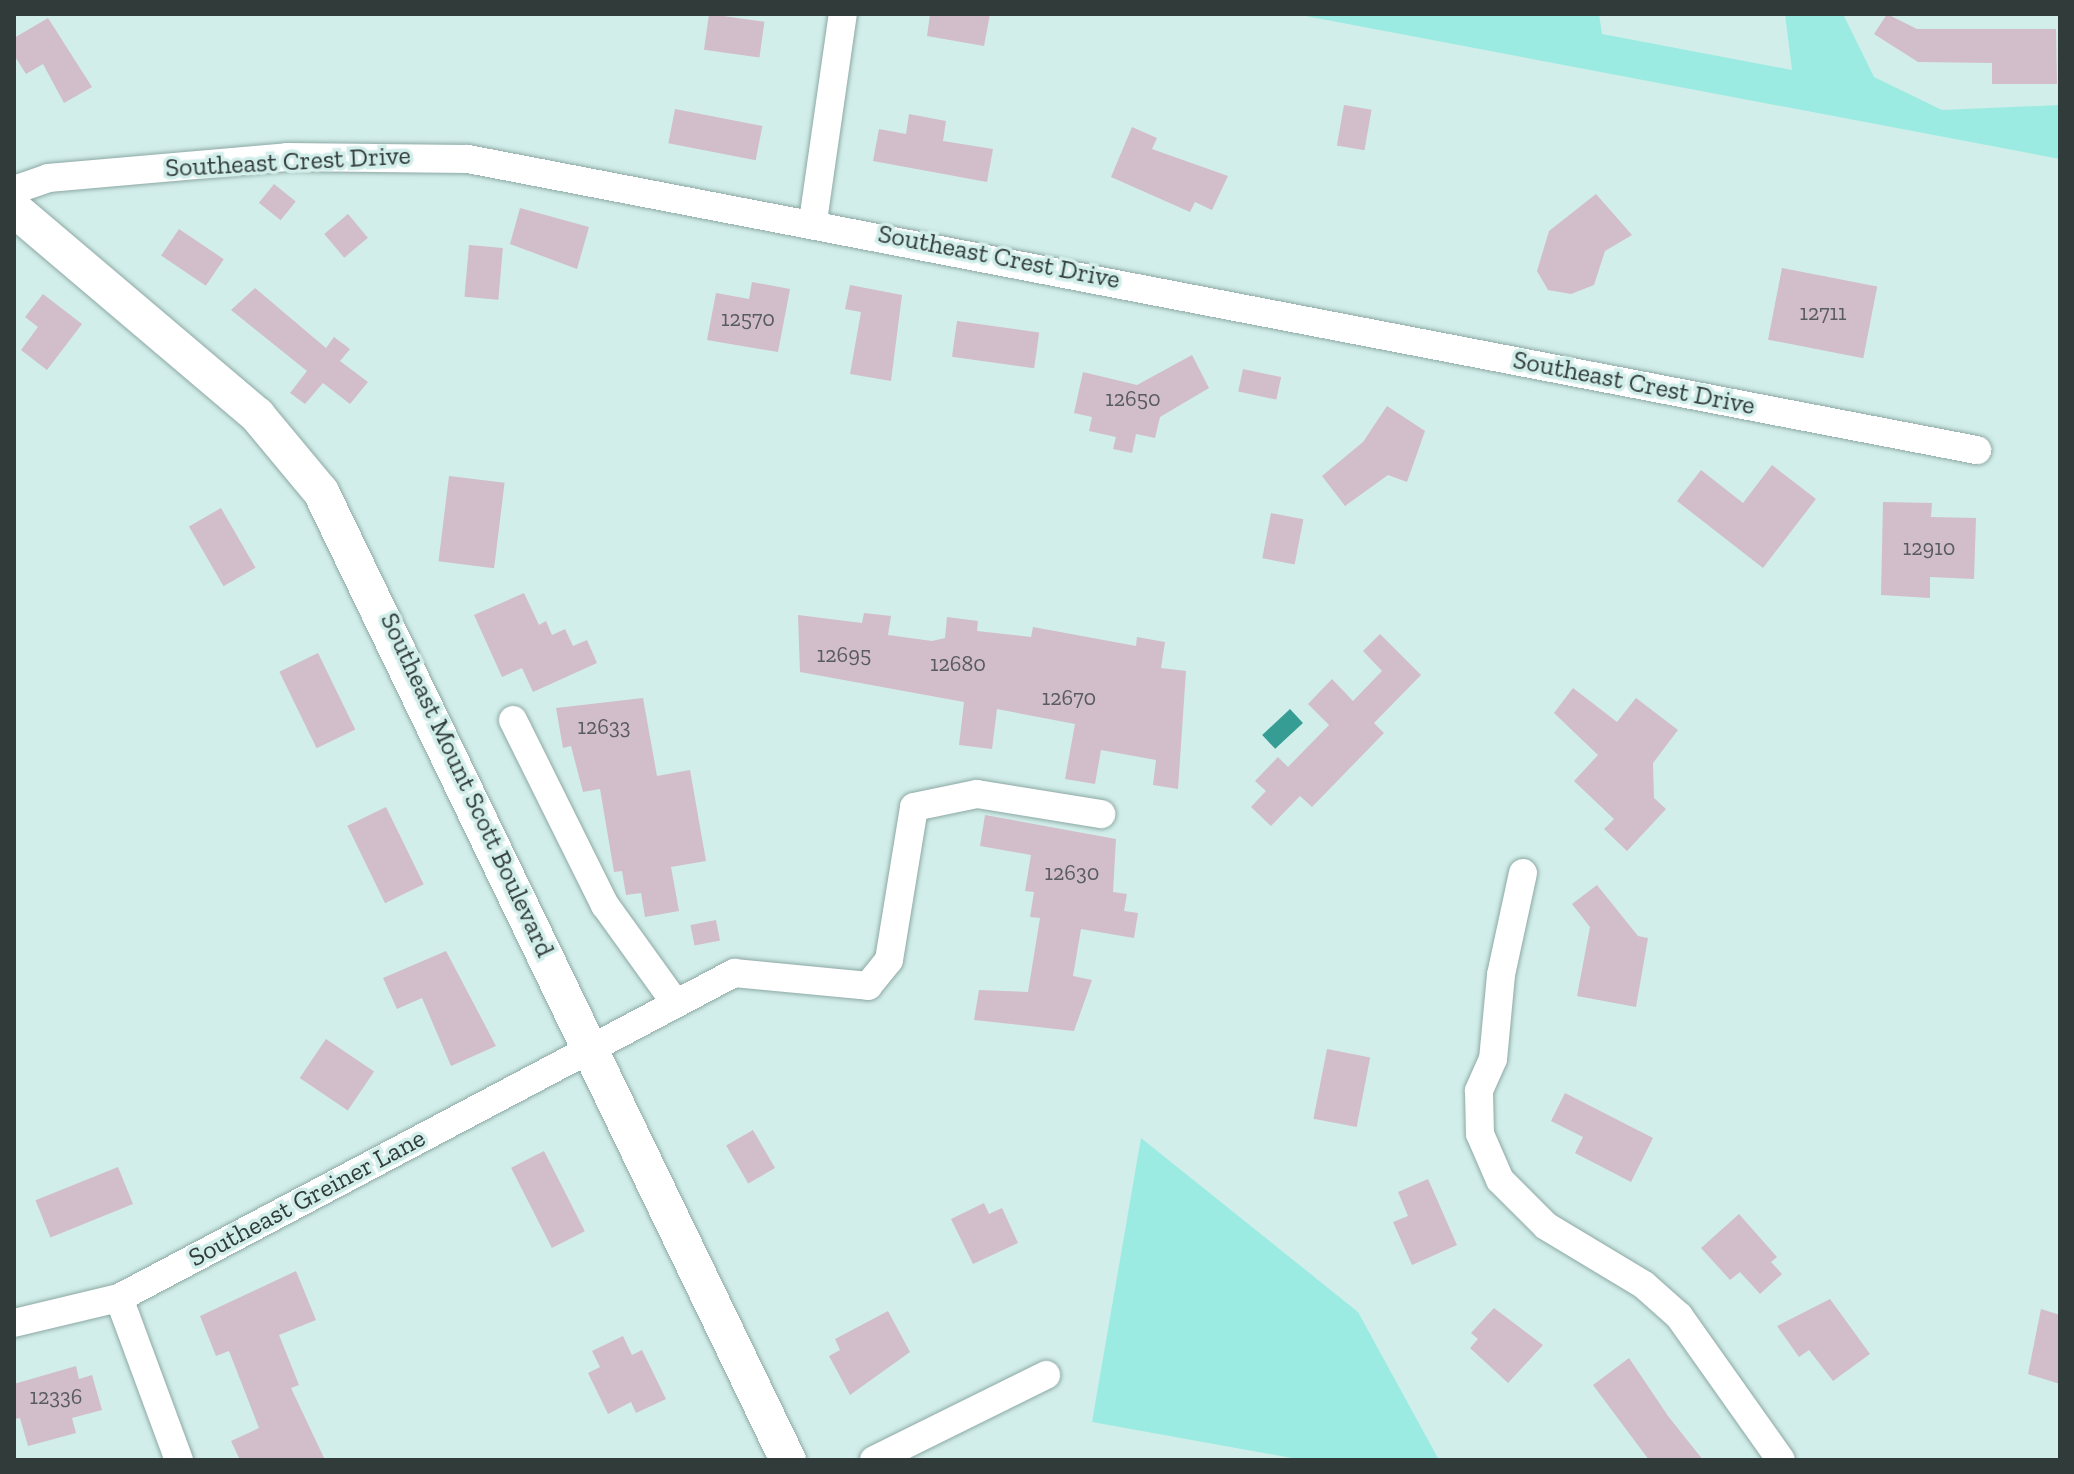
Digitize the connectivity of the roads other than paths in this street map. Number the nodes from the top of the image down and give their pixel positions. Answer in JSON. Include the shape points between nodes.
{"nodes":[{"id":1,"x":843,"y":14,"type":"edge"},
{"id":2,"x":14,"y":190,"type":"edge"},
{"id":3,"x":14,"y":209,"type":"edge"},
{"id":4,"x":813,"y":221,"type":"junction"},
{"id":5,"x":1977,"y":450,"type":"dead end"},
{"id":6,"x":513,"y":720,"type":"dead end"},
{"id":7,"x":1101,"y":814,"type":"dead end"},
{"id":8,"x":1523,"y":873,"type":"dead end"},
{"id":9,"x":674,"y":1001,"type":"junction"},
{"id":10,"x":590,"y":1046,"type":"junction"},
{"id":11,"x":119,"y":1298,"type":"junction"},
{"id":12,"x":14,"y":1323,"type":"edge"},
{"id":13,"x":1046,"y":1375,"type":"dead end"},
{"id":14,"x":179,"y":1460,"type":"edge"},
{"id":15,"x":788,"y":1460,"type":"edge"},
{"id":16,"x":874,"y":1460,"type":"edge"},
{"id":17,"x":1781,"y":1460,"type":"edge"}],
"edges":[{"from":1,"to":4,"type":"street"},
{"from":2,"to":4,"type":"street","name":"Southeast Crest Drive","via":[[48,178],[378,152],[468,159]]},
{"from":3,"to":10,"type":"main road","name":"Southeast Mount Scott Boulevard","via":[[257,415],[304,466],[370,582]]},
{"from":4,"to":5,"type":"street","name":"Southeast Crest Drive"},
{"from":6,"to":9,"type":"street","via":[[605,905]]},
{"from":7,"to":9,"type":"street","name":"Southeast Greiner Lane","via":[[977,794],[914,807],[879,980],[858,987],[734,973]]},
{"from":8,"to":17,"type":"street","via":[[1501,975],[1493,1059],[1479,1091],[1480,1134],[1500,1180],[1546,1226],[1644,1285],[1679,1316]]},
{"from":9,"to":10,"type":"street","name":"Southeast Greiner Lane"},
{"from":10,"to":11,"type":"street","name":"Southeast Greiner Lane"},
{"from":10,"to":15,"type":"main road","name":"Southeast Mount Scott Boulevard"},
{"from":11,"to":12,"type":"street","name":"Southeast Greiner Lane"},
{"from":11,"to":14,"type":"street"},
{"from":13,"to":16,"type":"street"}]}
